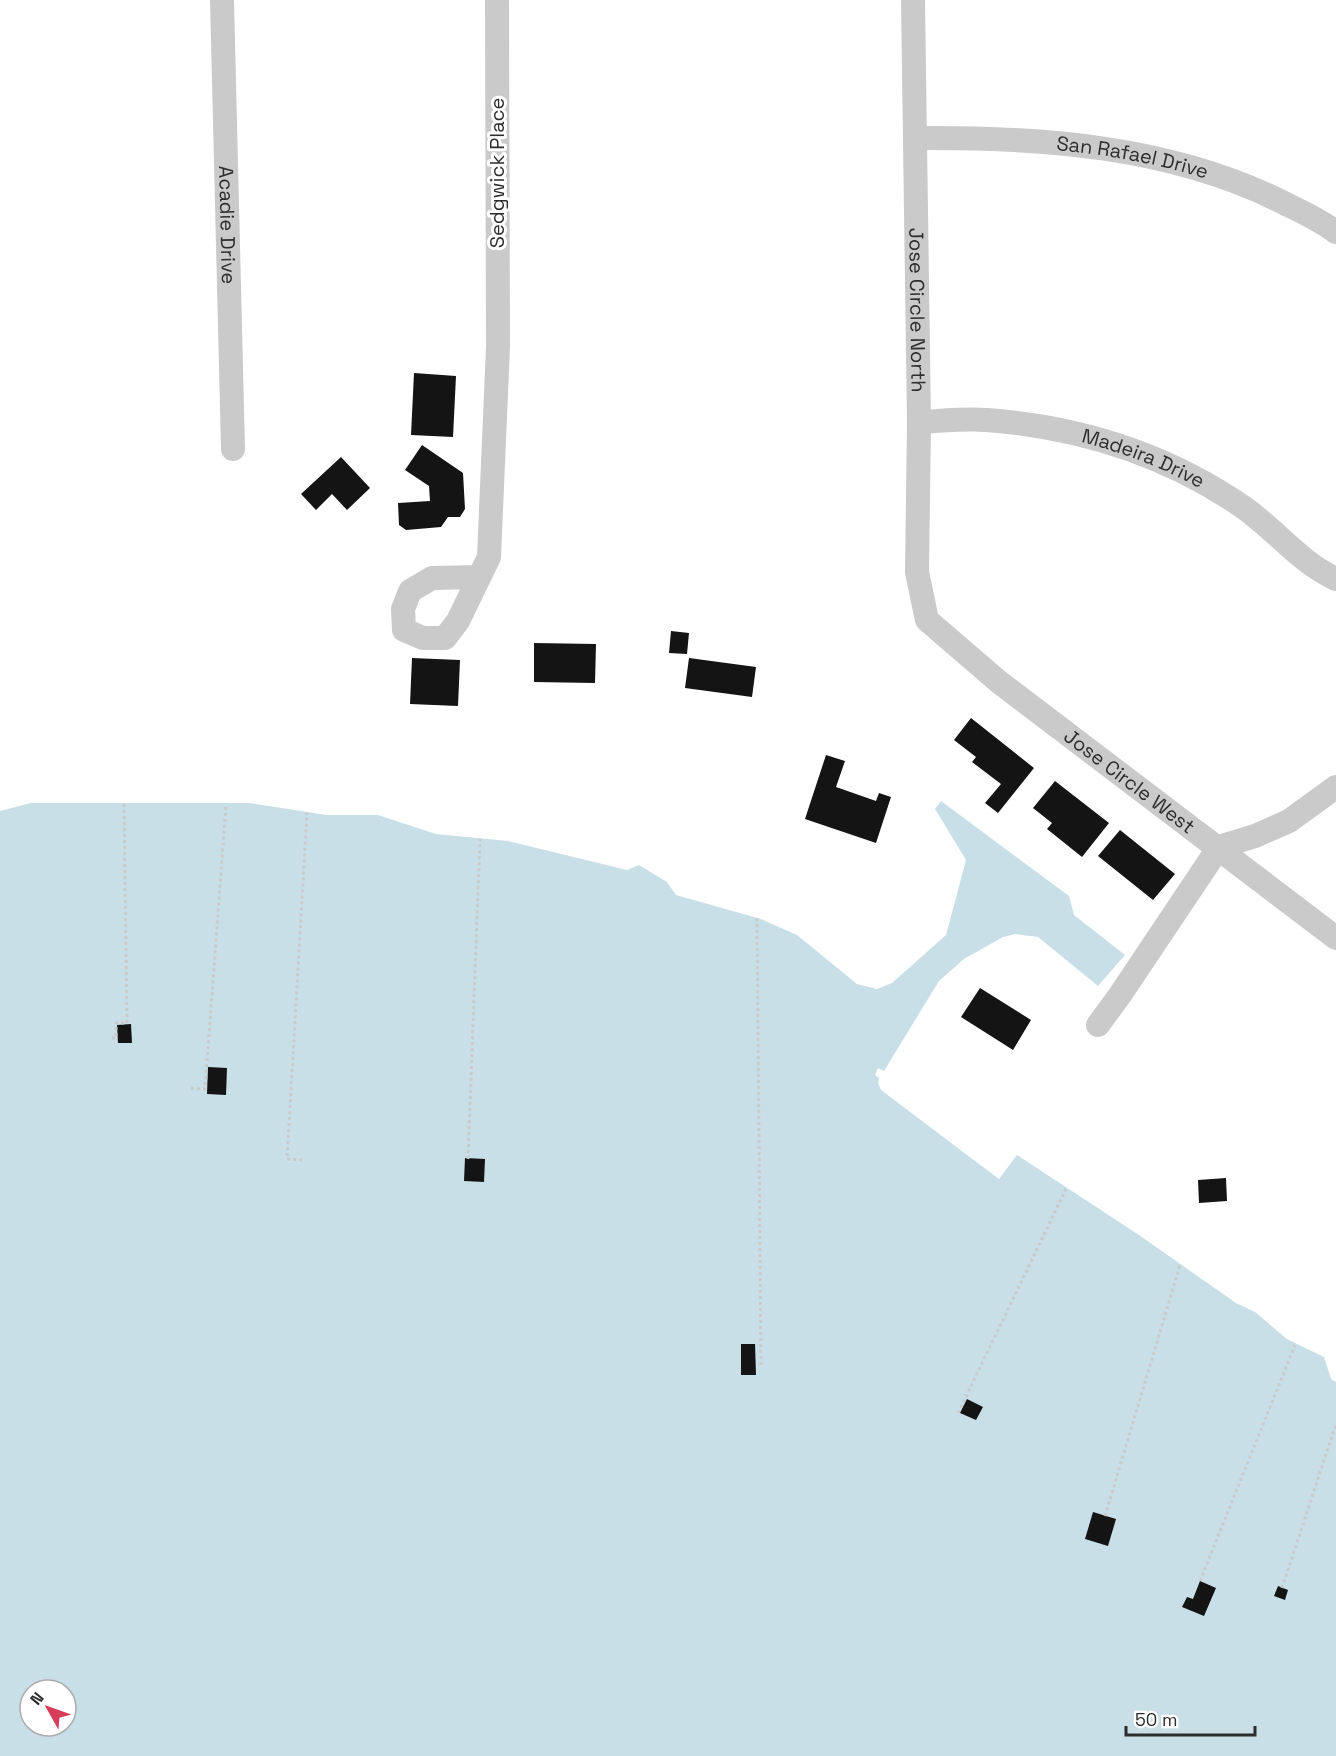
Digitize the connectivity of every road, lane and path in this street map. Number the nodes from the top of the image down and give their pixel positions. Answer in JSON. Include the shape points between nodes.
{"nodes":[{"id":1,"x":222,"y":0,"type":"edge"},
{"id":2,"x":497,"y":0,"type":"edge"},
{"id":3,"x":913,"y":0,"type":"edge"},
{"id":4,"x":915,"y":138,"type":"junction"},
{"id":5,"x":1336,"y":232,"type":"edge"},
{"id":6,"x":919,"y":422,"type":"junction"},
{"id":7,"x":233,"y":449,"type":"dead end"},
{"id":8,"x":479,"y":577,"type":"dead end"},
{"id":9,"x":1336,"y":579,"type":"edge"},
{"id":10,"x":927,"y":620,"type":"joint"},
{"id":11,"x":1336,"y":787,"type":"edge"},
{"id":12,"x":124,"y":804,"type":"dead end"},
{"id":13,"x":226,"y":805,"type":"dead end"},
{"id":14,"x":307,"y":813,"type":"dead end"},
{"id":15,"x":480,"y":839,"type":"dead end"},
{"id":16,"x":1219,"y":847,"type":"junction"},
{"id":17,"x":757,"y":918,"type":"dead end"},
{"id":18,"x":1336,"y":938,"type":"edge"},
{"id":19,"x":1098,"y":1025,"type":"dead end"},
{"id":20,"x":112,"y":1038,"type":"dead end"},
{"id":21,"x":191,"y":1088,"type":"dead end"},
{"id":22,"x":468,"y":1159,"type":"dead end"},
{"id":23,"x":302,"y":1160,"type":"dead end"},
{"id":24,"x":1066,"y":1189,"type":"dead end"},
{"id":25,"x":1180,"y":1264,"type":"dead end"},
{"id":26,"x":1295,"y":1345,"type":"dead end"},
{"id":27,"x":761,"y":1367,"type":"dead end"},
{"id":28,"x":958,"y":1413,"type":"dead end"},
{"id":29,"x":1336,"y":1424,"type":"edge"},
{"id":30,"x":1105,"y":1516,"type":"dead end"},
{"id":31,"x":1200,"y":1581,"type":"dead end"},
{"id":32,"x":1282,"y":1588,"type":"dead end"}],
"edges":[{"from":1,"to":7,"type":"street","name":"Acadie Drive"},
{"from":2,"to":8,"type":"street","name":"Sedgwick Place","via":[[498,347],[489,557]]},
{"from":3,"to":4,"type":"street","name":"Jose Circle North"},
{"from":4,"to":5,"type":"street","name":"San Rafael Drive","via":[[1069,143],[1147,156],[1264,192]]},
{"from":4,"to":6,"type":"street","name":"Jose Circle North"},
{"from":6,"to":9,"type":"street","name":"Madeira Drive","via":[[985,420],[1026,425],[1103,440],[1147,454],[1244,508],[1302,560]]},
{"from":6,"to":10,"type":"street","name":"Jose Circle North","via":[[916,572]]},
{"from":10,"to":16,"type":"street","name":"Jose Circle West","via":[[999,682]]},
{"from":11,"to":16,"type":"street","via":[[1288,821]]},
{"from":12,"to":20,"type":"path","via":[[127,1023],[116,1023],[116,1038]]},
{"from":13,"to":21,"type":"path","via":[[205,1089]]},
{"from":14,"to":23,"type":"path","via":[[287,1159]]},
{"from":15,"to":22,"type":"path"},
{"from":16,"to":18,"type":"street","name":"Jose Circle West"},
{"from":16,"to":19,"type":"street"},
{"from":17,"to":27,"type":"path"},
{"from":24,"to":28,"type":"path"},
{"from":25,"to":30,"type":"path"},
{"from":26,"to":31,"type":"path"},
{"from":29,"to":32,"type":"path"}]}
